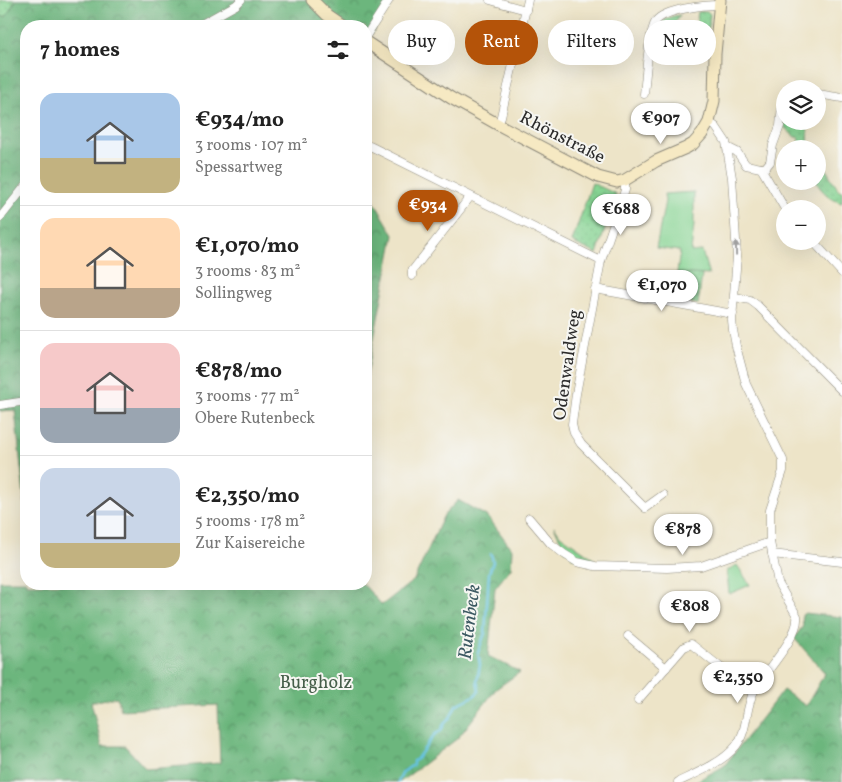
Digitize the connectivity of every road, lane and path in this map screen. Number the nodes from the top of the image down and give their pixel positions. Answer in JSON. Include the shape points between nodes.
{"nodes":[{"id":1,"x":241,"y":0,"type":"edge"},
{"id":2,"x":312,"y":0,"type":"edge"},
{"id":3,"x":389,"y":0,"type":"edge"},
{"id":4,"x":490,"y":0,"type":"edge"},
{"id":5,"x":528,"y":0,"type":"edge"},
{"id":6,"x":719,"y":3,"type":"edge"},
{"id":7,"x":526,"y":10,"type":"junction"},
{"id":8,"x":209,"y":20,"type":"edge"},
{"id":9,"x":334,"y":20,"type":"edge"},
{"id":10,"x":524,"y":20,"type":"edge"},
{"id":11,"x":372,"y":27,"type":"edge"},
{"id":12,"x":372,"y":46,"type":"edge"},
{"id":13,"x":513,"y":65,"type":"edge"},
{"id":14,"x":644,"y":94,"type":"dead end"},
{"id":15,"x":826,"y":95,"type":"edge"},
{"id":16,"x":842,"y":98,"type":"edge"},
{"id":17,"x":709,"y":122,"type":"junction"},
{"id":18,"x":499,"y":125,"type":"junction"},
{"id":19,"x":779,"y":130,"type":"edge"},
{"id":20,"x":372,"y":147,"type":"edge"},
{"id":21,"x":727,"y":147,"type":"junction"},
{"id":22,"x":761,"y":168,"type":"junction"},
{"id":23,"x":625,"y":180,"type":"junction"},
{"id":24,"x":20,"y":193,"type":"edge"},
{"id":25,"x":470,"y":197,"type":"junction"},
{"id":26,"x":780,"y":200,"type":"edge"},
{"id":27,"x":0,"y":218,"type":"edge"},
{"id":28,"x":821,"y":250,"type":"edge"},
{"id":29,"x":601,"y":262,"type":"junction"},
{"id":30,"x":842,"y":273,"type":"edge"},
{"id":31,"x":412,"y":276,"type":"dead end"},
{"id":32,"x":595,"y":289,"type":"junction"},
{"id":33,"x":735,"y":297,"type":"junction"},
{"id":34,"x":733,"y":314,"type":"junction"},
{"id":35,"x":842,"y":391,"type":"edge"},
{"id":36,"x":20,"y":402,"type":"edge"},
{"id":37,"x":0,"y":405,"type":"edge"},
{"id":38,"x":663,"y":495,"type":"dead end"},
{"id":39,"x":529,"y":518,"type":"dead end"},
{"id":40,"x":770,"y":542,"type":"junction"},
{"id":41,"x":772,"y":554,"type":"junction"},
{"id":42,"x":842,"y":562,"type":"edge"},
{"id":43,"x":628,"y":636,"type":"dead end"},
{"id":44,"x":666,"y":668,"type":"junction"},
{"id":45,"x":753,"y":692,"type":"junction"},
{"id":46,"x":638,"y":700,"type":"dead end"},
{"id":47,"x":678,"y":782,"type":"edge"}],
"edges":[{"from":1,"to":8,"type":"street"},
{"from":2,"to":9,"type":"street"},
{"from":3,"to":11,"type":"street"},
{"from":4,"to":7,"type":"street"},
{"from":5,"to":7,"type":"street","name":"Rhönstraße"},
{"from":6,"to":14,"type":"street","via":[[677,11],[657,20],[652,32]]},
{"from":6,"to":17,"type":"street","via":[[714,101]]},
{"from":7,"to":10,"type":"street","name":"Rhönstraße"},
{"from":12,"to":18,"type":"street","name":"Rhönstraße"},
{"from":13,"to":18,"type":"street","name":"Rhönstraße"},
{"from":15,"to":16,"type":"street"},
{"from":17,"to":21,"type":"street","via":[[722,134]]},
{"from":17,"to":23,"type":"street","via":[[693,144]]},
{"from":18,"to":23,"type":"street","name":"Rhönstraße","via":[[598,177]]},
{"from":19,"to":22,"type":"street","via":[[770,162]]},
{"from":20,"to":25,"type":"street"},
{"from":21,"to":22,"type":"street","via":[[737,152],[746,165]]},
{"from":33,"to":21,"type":"street","one_way":true,"via":[[736,231]]},
{"from":22,"to":26,"type":"street"},
{"from":23,"to":29,"type":"street","name":"Odenwaldweg","via":[[625,190]]},
{"from":24,"to":27,"type":"street"},
{"from":25,"to":29,"type":"street"},
{"from":25,"to":31,"type":"street","via":[[412,271]]},
{"from":28,"to":30,"type":"street"},
{"from":29,"to":32,"type":"street","name":"Odenwaldweg"},
{"from":32,"to":34,"type":"street"},
{"from":32,"to":38,"type":"street","name":"Odenwaldweg","via":[[574,406],[574,432],[592,456],[645,508]]},
{"from":33,"to":34,"type":"street"},
{"from":33,"to":35,"type":"street","via":[[750,300],[758,306]]},
{"from":34,"to":40,"type":"street","via":[[736,346],[746,384],[783,460],[783,471],[770,510]]},
{"from":36,"to":37,"type":"street"},
{"from":39,"to":40,"type":"street","via":[[564,554],[577,562],[595,566],[701,566]]},
{"from":40,"to":41,"type":"street"},
{"from":41,"to":42,"type":"street"},
{"from":41,"to":45,"type":"street","via":[[778,583],[798,622]]},
{"from":43,"to":44,"type":"street"},
{"from":44,"to":45,"type":"street","via":[[684,647],[691,644]]},
{"from":44,"to":46,"type":"street"},
{"from":45,"to":47,"type":"street","via":[[736,746],[721,759]]}]}
